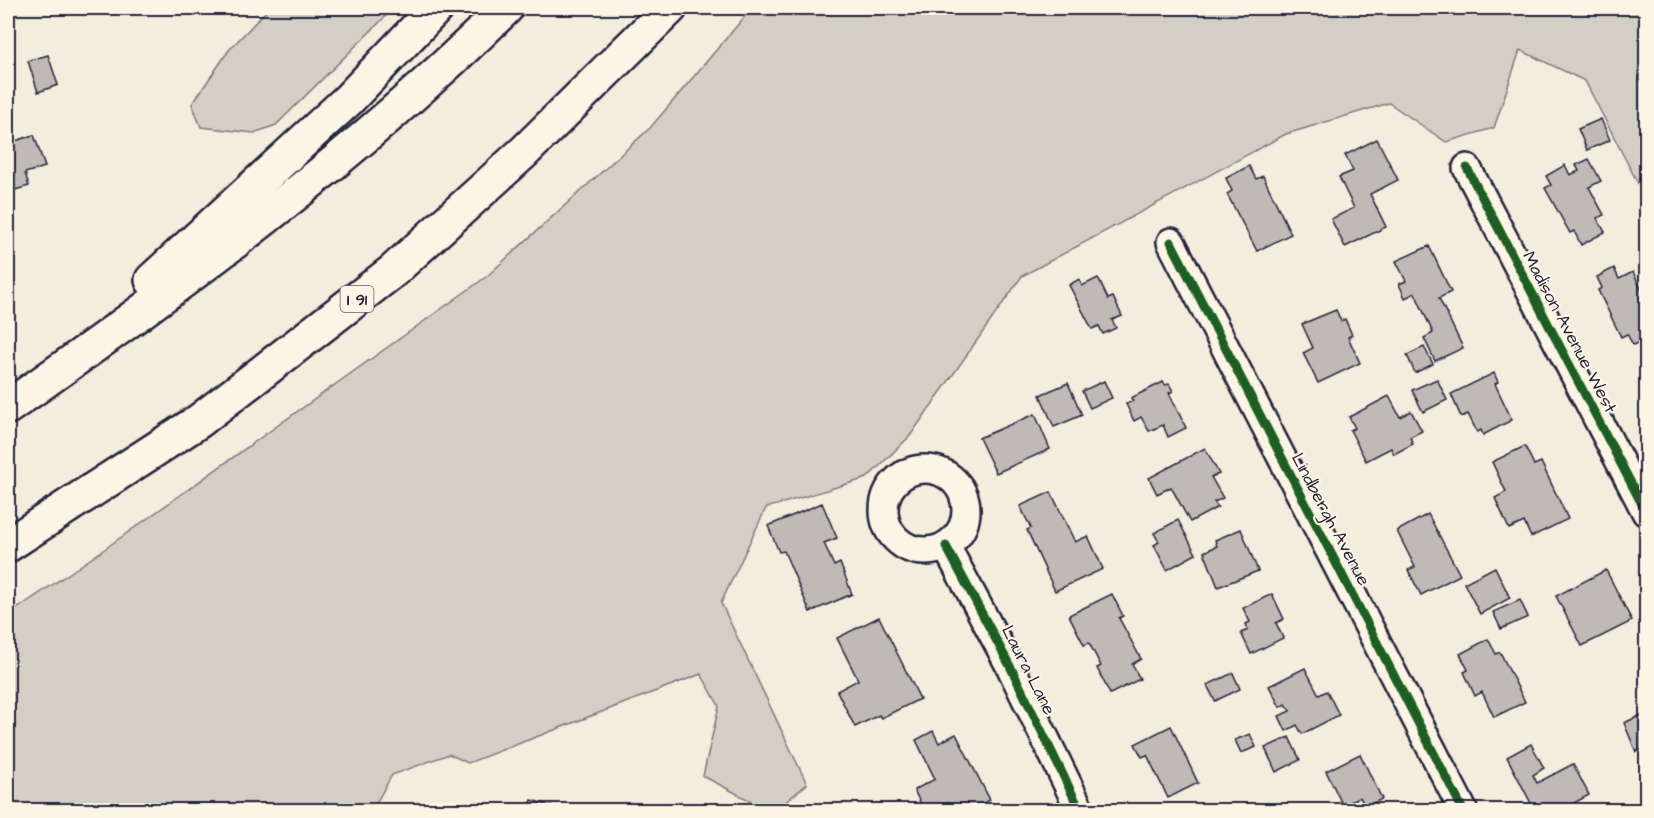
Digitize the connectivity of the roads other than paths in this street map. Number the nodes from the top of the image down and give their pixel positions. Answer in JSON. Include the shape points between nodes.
{"nodes":[{"id":1,"x":436,"y":8,"type":"edge"},
{"id":2,"x":506,"y":8,"type":"edge"},
{"id":3,"x":670,"y":8,"type":"edge"},
{"id":4,"x":1467,"y":168,"type":"dead end"},
{"id":5,"x":1172,"y":242,"type":"dead end"},
{"id":6,"x":8,"y":401,"type":"edge"},
{"id":7,"x":8,"y":406,"type":"edge"},
{"id":8,"x":199,"y":421,"type":"junction"},
{"id":9,"x":1647,"y":512,"type":"edge"},
{"id":10,"x":8,"y":545,"type":"edge"},
{"id":11,"x":946,"y":546,"type":"dead end"},
{"id":12,"x":8,"y":571,"type":"edge"},
{"id":13,"x":1080,"y":810,"type":"edge"},
{"id":14,"x":1462,"y":810,"type":"edge"}],
"edges":[{"from":1,"to":6,"type":"highway","via":[[348,100],[186,251]]},
{"from":2,"to":7,"type":"highway","via":[[299,193],[156,303]]},
{"from":3,"to":8,"type":"highway","number":"I 91","via":[[524,152],[393,271]]},
{"from":4,"to":9,"type":"street","name":"Madison Avenue West"},
{"from":5,"to":14,"type":"street","name":"Lindbergh Avenue"},
{"from":8,"to":10,"type":"highway","number":"I 91"},
{"from":8,"to":12,"type":"highway"},
{"from":11,"to":13,"type":"street","name":"Laura Lane"}]}
